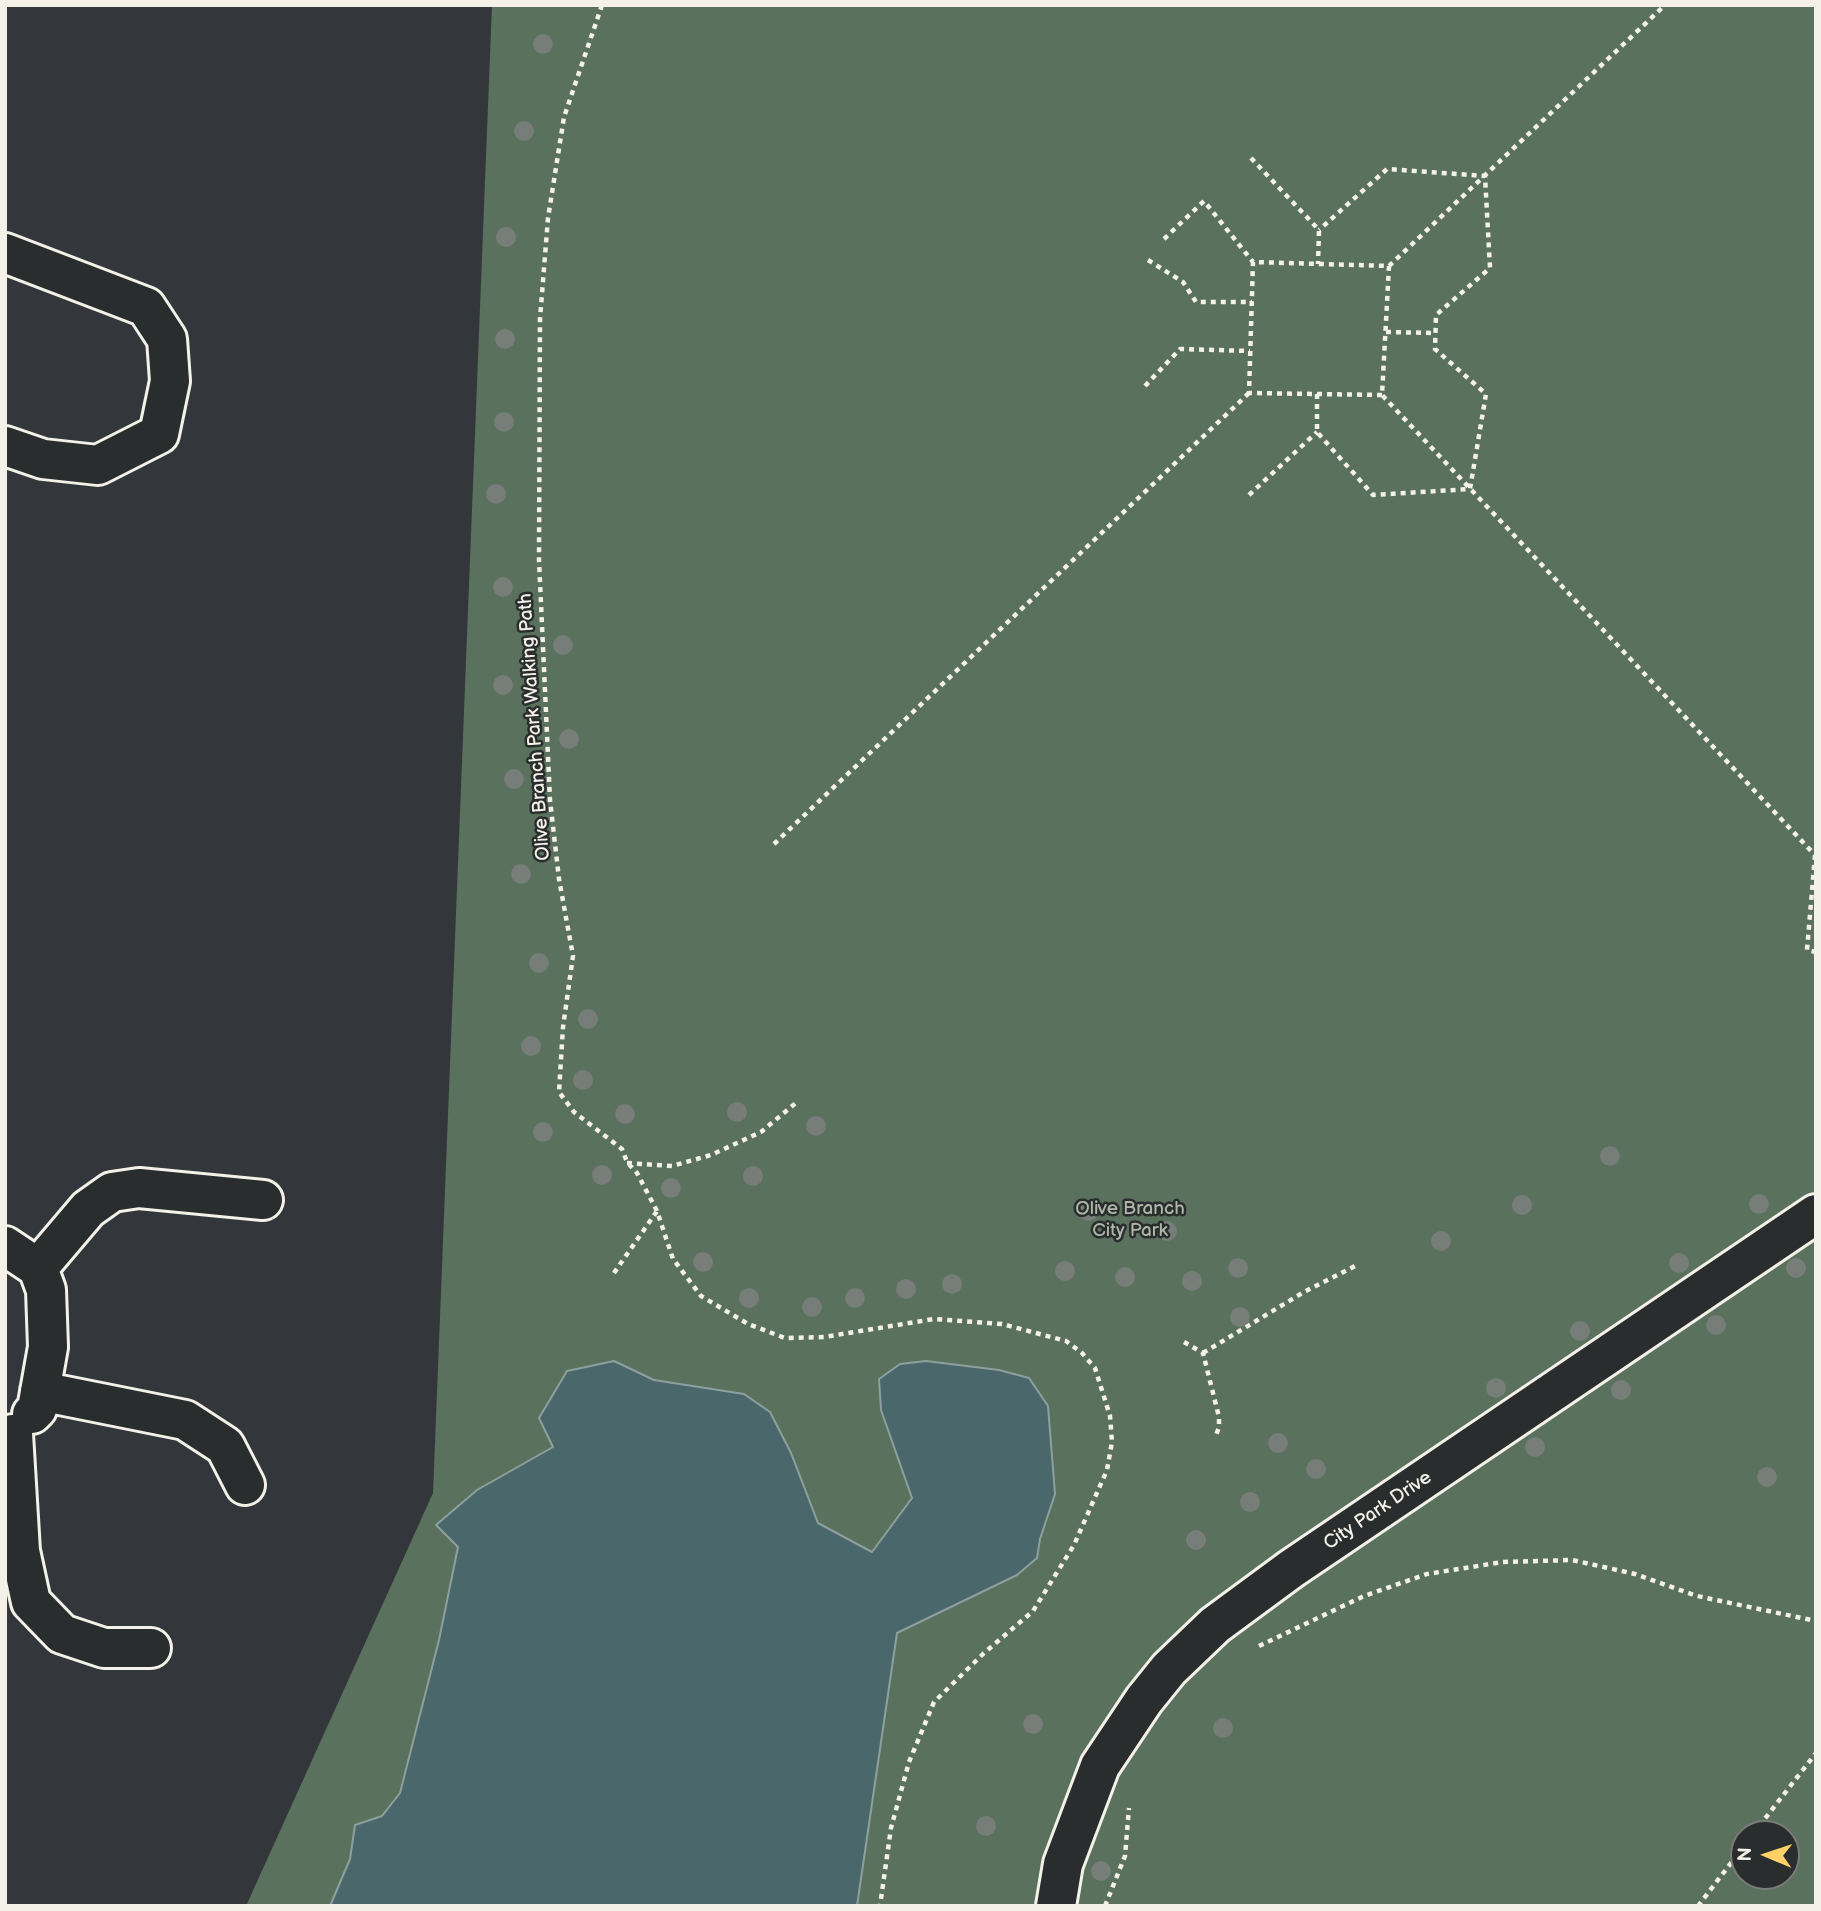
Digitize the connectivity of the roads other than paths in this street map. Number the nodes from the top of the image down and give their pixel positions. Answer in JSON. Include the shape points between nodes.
{"nodes":[{"id":1,"x":5,"y":253,"type":"edge"},
{"id":2,"x":5,"y":446,"type":"edge"},
{"id":3,"x":264,"y":1200,"type":"dead end"},
{"id":4,"x":1816,"y":1214,"type":"edge"},
{"id":5,"x":5,"y":1246,"type":"edge"},
{"id":6,"x":38,"y":1268,"type":"junction"},
{"id":7,"x":40,"y":1391,"type":"junction"},
{"id":8,"x":9,"y":1436,"type":"edge"},
{"id":9,"x":245,"y":1485,"type":"dead end"},
{"id":10,"x":151,"y":1648,"type":"dead end"},
{"id":11,"x":1056,"y":1906,"type":"edge"}],
"edges":[{"from":1,"to":2,"type":"street","via":[[146,307],[167,339],[170,380],[159,434],[98,466],[43,459]]},
{"from":3,"to":6,"type":"street","via":[[139,1188],[112,1192],[88,1209]]},
{"from":4,"to":11,"type":"street","name":"City Park Drive","via":[[1215,1625],[1169,1669],[1100,1766],[1063,1864]]},
{"from":5,"to":6,"type":"street"},
{"from":6,"to":7,"type":"street","via":[[46,1290],[48,1347]]},
{"from":7,"to":8,"type":"street","via":[[37,1409]]},
{"from":7,"to":9,"type":"street","via":[[185,1420],[225,1446]]},
{"from":8,"to":10,"type":"street","via":[[20,1551],[31,1602],[62,1634],[104,1648]]}]}
